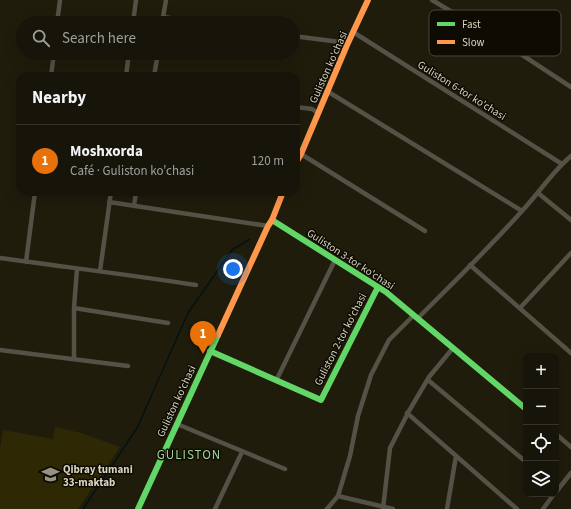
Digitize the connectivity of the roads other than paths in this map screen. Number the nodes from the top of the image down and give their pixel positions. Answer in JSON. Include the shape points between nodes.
{"nodes":[{"id":1,"x":60,"y":0,"type":"edge"},
{"id":2,"x":136,"y":0,"type":"edge"},
{"id":3,"x":166,"y":0,"type":"edge"},
{"id":4,"x":368,"y":0,"type":"edge"},
{"id":5,"x":432,"y":0,"type":"edge"},
{"id":6,"x":449,"y":10,"type":"edge"},
{"id":7,"x":59,"y":16,"type":"edge"},
{"id":8,"x":134,"y":16,"type":"edge"},
{"id":9,"x":163,"y":16,"type":"edge"},
{"id":10,"x":353,"y":32,"type":"junction"},
{"id":11,"x":300,"y":37,"type":"edge"},
{"id":12,"x":347,"y":44,"type":"junction"},
{"id":13,"x":524,"y":56,"type":"edge"},
{"id":14,"x":53,"y":60,"type":"edge"},
{"id":15,"x":128,"y":60,"type":"edge"},
{"id":16,"x":157,"y":60,"type":"edge"},
{"id":17,"x":52,"y":72,"type":"edge"},
{"id":18,"x":127,"y":72,"type":"edge"},
{"id":19,"x":155,"y":72,"type":"edge"},
{"id":20,"x":571,"y":87,"type":"edge"},
{"id":21,"x":327,"y":91,"type":"junction"},
{"id":22,"x":300,"y":108,"type":"edge"},
{"id":23,"x":318,"y":114,"type":"junction"},
{"id":24,"x":301,"y":154,"type":"joint"},
{"id":25,"x":571,"y":156,"type":"edge"},
{"id":26,"x":562,"y":164,"type":"junction"},
{"id":27,"x":538,"y":193,"type":"junction"},
{"id":28,"x":34,"y":196,"type":"edge"},
{"id":29,"x":110,"y":196,"type":"edge"},
{"id":30,"x":135,"y":196,"type":"edge"},
{"id":31,"x":281,"y":196,"type":"edge"},
{"id":32,"x":109,"y":202,"type":"junction"},
{"id":33,"x":134,"y":206,"type":"junction"},
{"id":34,"x":522,"y":211,"type":"junction"},
{"id":35,"x":272,"y":220,"type":"junction"},
{"id":36,"x":571,"y":220,"type":"edge"},
{"id":37,"x":268,"y":226,"type":"junction"},
{"id":38,"x":425,"y":232,"type":"dead end"},
{"id":39,"x":571,"y":253,"type":"edge"},
{"id":40,"x":0,"y":258,"type":"edge"},
{"id":41,"x":335,"y":260,"type":"junction"},
{"id":42,"x":26,"y":262,"type":"junction"},
{"id":43,"x":470,"y":266,"type":"junction"},
{"id":44,"x":77,"y":269,"type":"junction"},
{"id":45,"x":100,"y":271,"type":"junction"},
{"id":46,"x":196,"y":285,"type":"dead end"},
{"id":47,"x":378,"y":287,"type":"junction"},
{"id":48,"x":74,"y":308,"type":"junction"},
{"id":49,"x":520,"y":308,"type":"junction"},
{"id":50,"x":416,"y":316,"type":"junction"},
{"id":51,"x":168,"y":323,"type":"dead end"},
{"id":52,"x":453,"y":348,"type":"junction"},
{"id":53,"x":0,"y":350,"type":"edge"},
{"id":54,"x":210,"y":351,"type":"junction"},
{"id":55,"x":571,"y":353,"type":"edge"},
{"id":56,"x":74,"y":359,"type":"junction"},
{"id":57,"x":128,"y":366,"type":"dead end"},
{"id":58,"x":276,"y":380,"type":"junction"},
{"id":59,"x":428,"y":380,"type":"junction"},
{"id":60,"x":523,"y":406,"type":"edge"},
{"id":61,"x":407,"y":413,"type":"junction"},
{"id":62,"x":177,"y":424,"type":"junction"},
{"id":63,"x":559,"y":437,"type":"edge"},
{"id":64,"x":571,"y":447,"type":"edge"},
{"id":65,"x":242,"y":452,"type":"junction"},
{"id":66,"x":456,"y":456,"type":"junction"},
{"id":67,"x":525,"y":461,"type":"edge"},
{"id":68,"x":286,"y":469,"type":"dead end"},
{"id":69,"x":571,"y":473,"type":"edge"},
{"id":70,"x":559,"y":487,"type":"edge"},
{"id":71,"x":338,"y":496,"type":"junction"},
{"id":72,"x":551,"y":497,"type":"edge"},
{"id":73,"x":383,"y":508,"type":"edge"},
{"id":74,"x":138,"y":509,"type":"edge"},
{"id":75,"x":215,"y":509,"type":"edge"},
{"id":76,"x":327,"y":509,"type":"edge"},
{"id":77,"x":393,"y":509,"type":"edge"},
{"id":78,"x":447,"y":509,"type":"edge"},
{"id":79,"x":517,"y":509,"type":"edge"},
{"id":80,"x":543,"y":509,"type":"edge"}],
"edges":[{"from":1,"to":7,"type":"street"},
{"from":2,"to":8,"type":"street"},
{"from":3,"to":9,"type":"street"},
{"from":4,"to":10,"type":"street","name":"Guliston ko'chasi"},
{"from":5,"to":6,"type":"street"},
{"from":10,"to":12,"type":"street","name":"Guliston ko'chasi"},
{"from":10,"to":26,"type":"street","name":"Guliston 6-tor ko'chasi"},
{"from":11,"to":12,"type":"street"},
{"from":12,"to":21,"type":"street","name":"Guliston ko'chasi"},
{"from":13,"to":20,"type":"street"},
{"from":14,"to":17,"type":"street"},
{"from":15,"to":18,"type":"street"},
{"from":16,"to":19,"type":"street"},
{"from":21,"to":23,"type":"street","name":"Guliston ko'chasi"},
{"from":21,"to":34,"type":"street"},
{"from":22,"to":23,"type":"street","via":[[312,109]]},
{"from":23,"to":24,"type":"street","name":"Guliston ko'chasi"},
{"from":24,"to":38,"type":"street"},
{"from":25,"to":26,"type":"street"},
{"from":26,"to":27,"type":"street"},
{"from":27,"to":34,"type":"street"},
{"from":27,"to":36,"type":"street"},
{"from":28,"to":42,"type":"street"},
{"from":29,"to":32,"type":"street"},
{"from":30,"to":33,"type":"street"},
{"from":31,"to":35,"type":"street","name":"Guliston ko'chasi"},
{"from":32,"to":33,"type":"street"},
{"from":32,"to":45,"type":"street"},
{"from":33,"to":37,"type":"street"},
{"from":34,"to":43,"type":"street"},
{"from":35,"to":37,"type":"street","name":"Guliston ko'chasi"},
{"from":35,"to":41,"type":"street","name":"Guliston 3-tor ko'chasi"},
{"from":37,"to":54,"type":"street","name":"Guliston ko'chasi"},
{"from":39,"to":49,"type":"street"},
{"from":40,"to":42,"type":"street"},
{"from":41,"to":47,"type":"street","name":"Guliston 3-tor ko'chasi"},
{"from":41,"to":58,"type":"street"},
{"from":42,"to":44,"type":"street"},
{"from":43,"to":49,"type":"street"},
{"from":43,"to":50,"type":"street"},
{"from":44,"to":45,"type":"street"},
{"from":44,"to":48,"type":"street"},
{"from":45,"to":46,"type":"street"},
{"from":47,"to":50,"type":"street","name":"Guliston 3-tor ko'chasi"},
{"from":47,"to":58,"type":"street","name":"Guliston 2-tor ko'chasi","via":[[321,400]]},
{"from":48,"to":51,"type":"street"},
{"from":48,"to":56,"type":"street"},
{"from":49,"to":55,"type":"street"},
{"from":50,"to":52,"type":"street","name":"Guliston 3-tor ko'chasi"},
{"from":50,"to":71,"type":"street","via":[[389,340],[371,375]]},
{"from":52,"to":59,"type":"street"},
{"from":52,"to":60,"type":"street","name":"Guliston 3-tor ko'chasi"},
{"from":53,"to":56,"type":"street"},
{"from":54,"to":58,"type":"street","name":"Guliston 2-tor ko'chasi"},
{"from":54,"to":62,"type":"street","name":"Guliston ko'chasi"},
{"from":56,"to":57,"type":"street"},
{"from":59,"to":61,"type":"street"},
{"from":59,"to":67,"type":"street"},
{"from":61,"to":66,"type":"street"},
{"from":61,"to":73,"type":"street","via":[[390,448]]},
{"from":62,"to":65,"type":"street"},
{"from":62,"to":74,"type":"street","name":"Guliston ko'chasi"},
{"from":63,"to":64,"type":"street"},
{"from":65,"to":68,"type":"street"},
{"from":65,"to":75,"type":"street"},
{"from":66,"to":78,"type":"street"},
{"from":66,"to":79,"type":"street"},
{"from":69,"to":70,"type":"street"},
{"from":71,"to":73,"type":"street"},
{"from":71,"to":76,"type":"street"},
{"from":72,"to":80,"type":"street"},
{"from":73,"to":77,"type":"street"}]}
